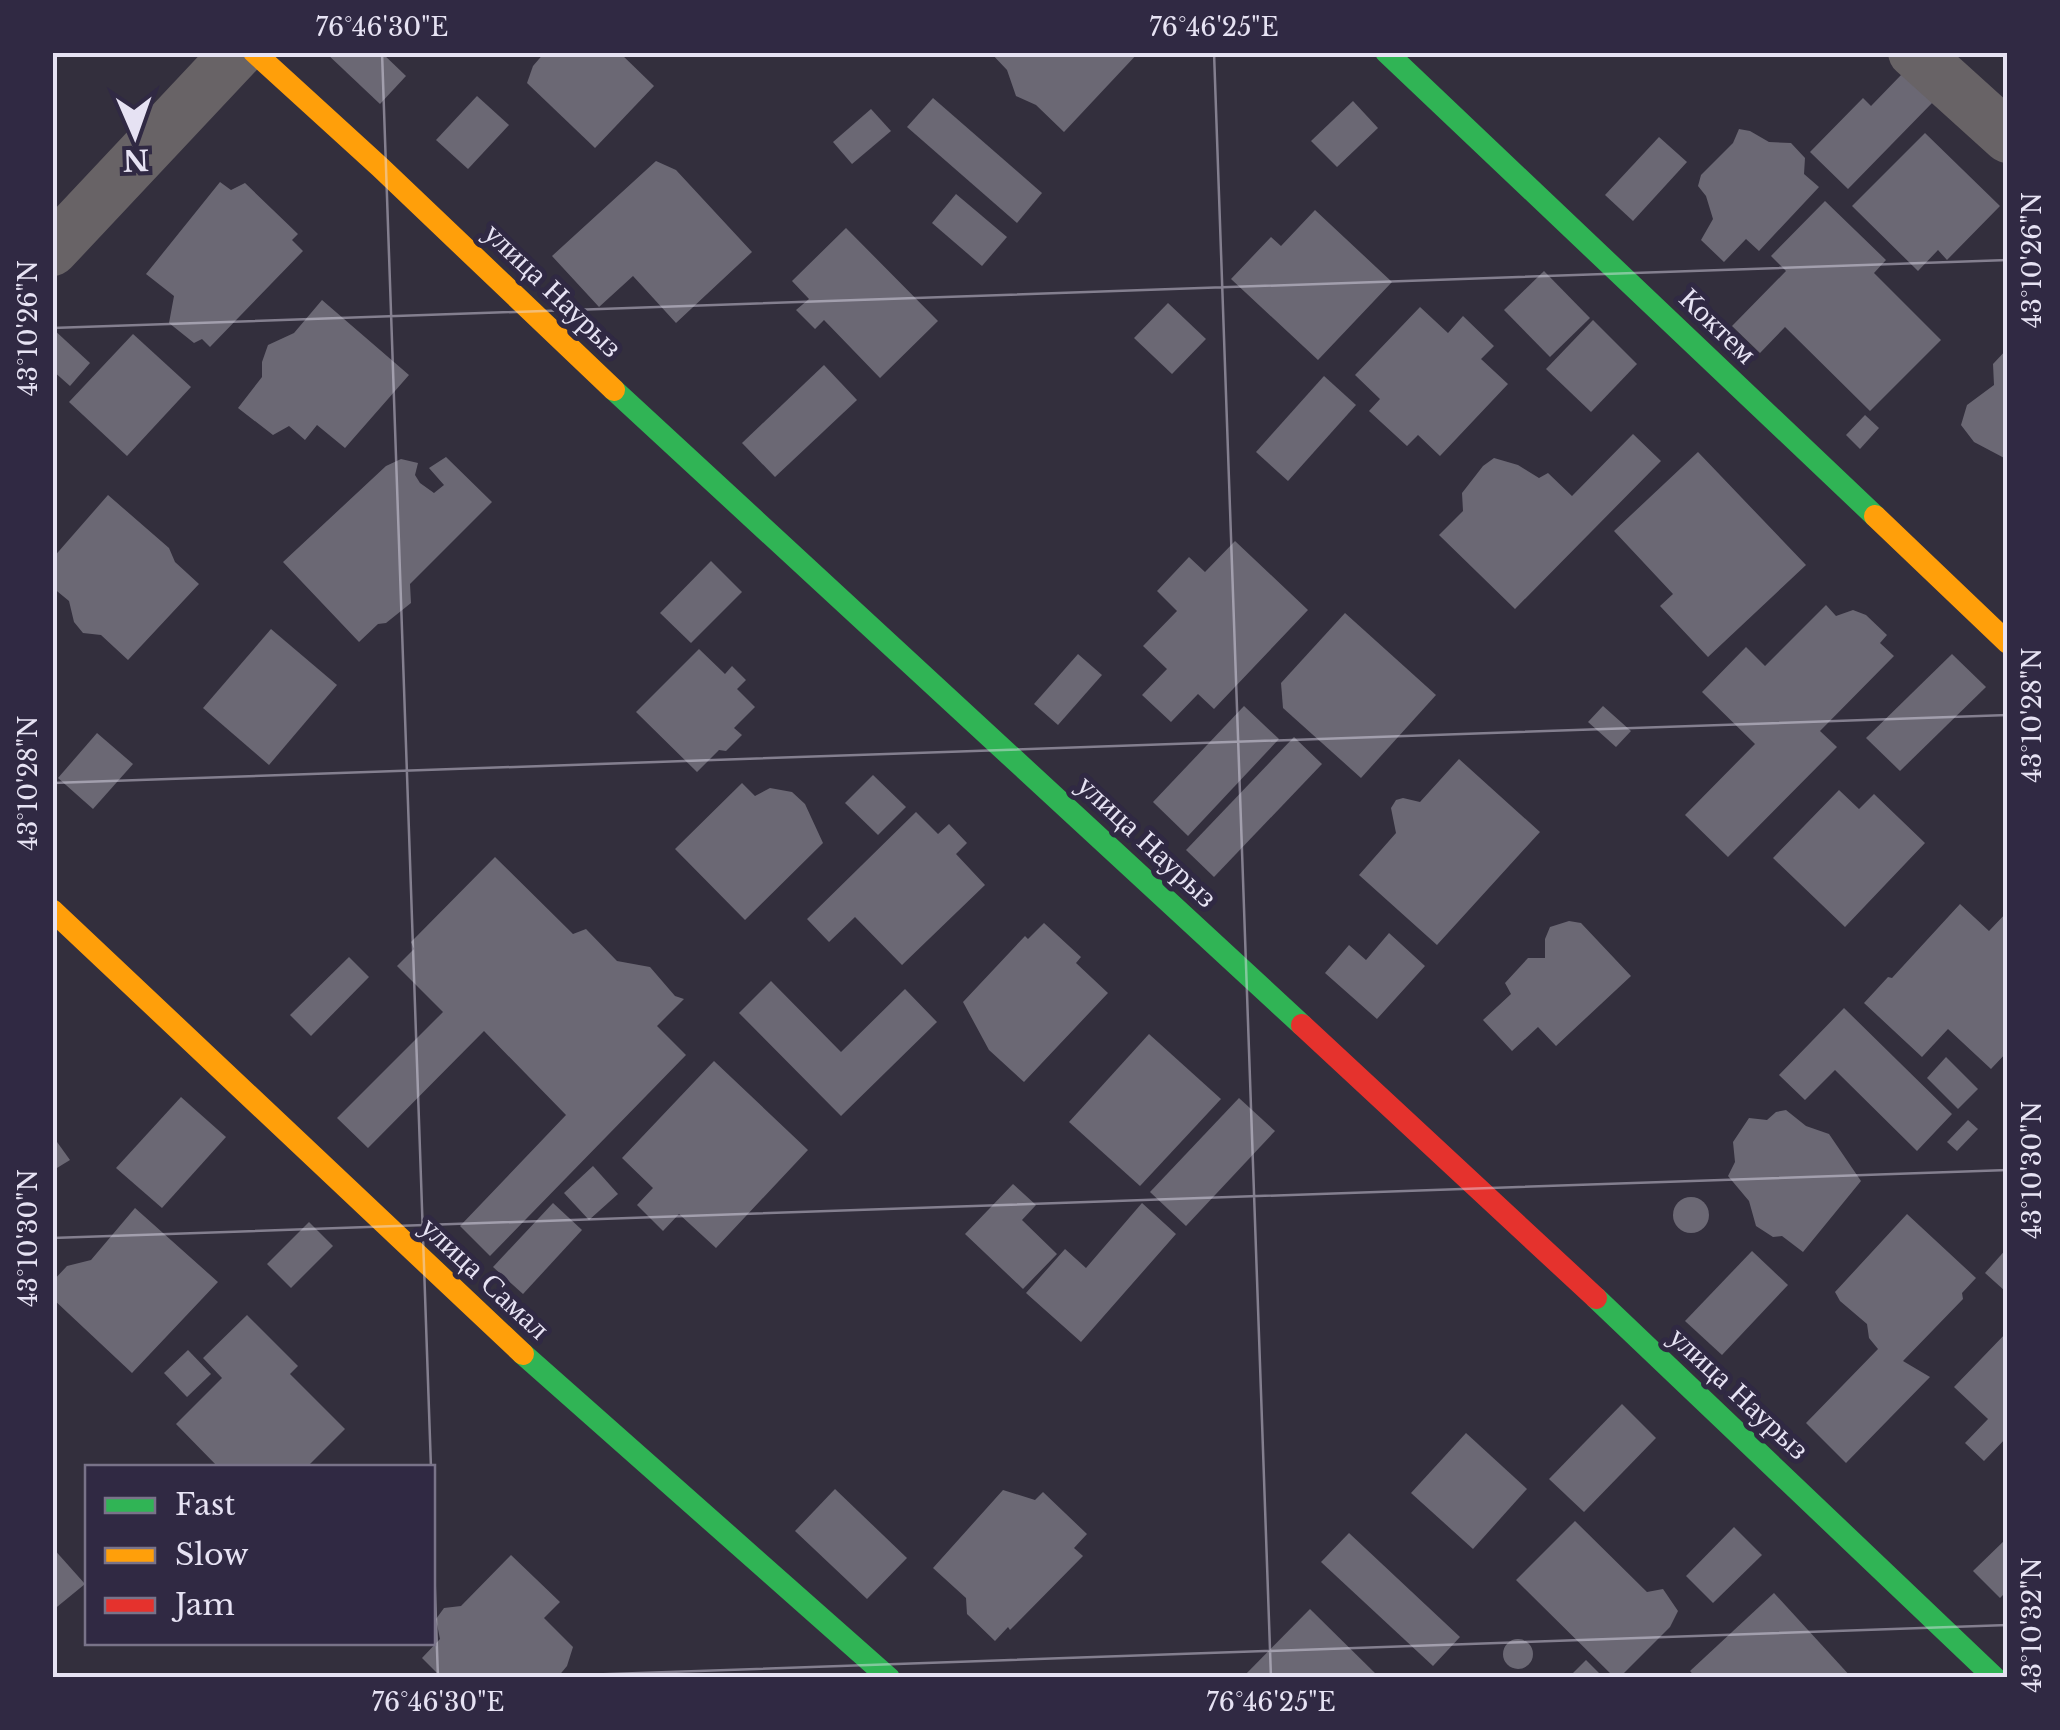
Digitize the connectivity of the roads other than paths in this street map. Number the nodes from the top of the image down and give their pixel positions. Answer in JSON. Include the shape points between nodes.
{"nodes":[{"id":1,"x":238,"y":52,"type":"edge"},
{"id":2,"x":254,"y":52,"type":"edge"},
{"id":3,"x":1386,"y":52,"type":"edge"},
{"id":4,"x":1914,"y":52,"type":"edge"},
{"id":5,"x":2008,"y":137,"type":"edge"},
{"id":6,"x":52,"y":250,"type":"edge"},
{"id":7,"x":2008,"y":643,"type":"edge"},
{"id":8,"x":52,"y":910,"type":"edge"},
{"id":9,"x":888,"y":1678,"type":"edge"},
{"id":10,"x":1994,"y":1678,"type":"edge"}],
"edges":[{"from":1,"to":6,"type":"street"},
{"from":2,"to":10,"type":"street","name":"улица Наурыз","via":[[1546,1252]]},
{"from":3,"to":7,"type":"street","name":"Коктем"},
{"from":4,"to":5,"type":"street"},
{"from":8,"to":9,"type":"street","name":"улица Самал","via":[[486,1321]]}]}
